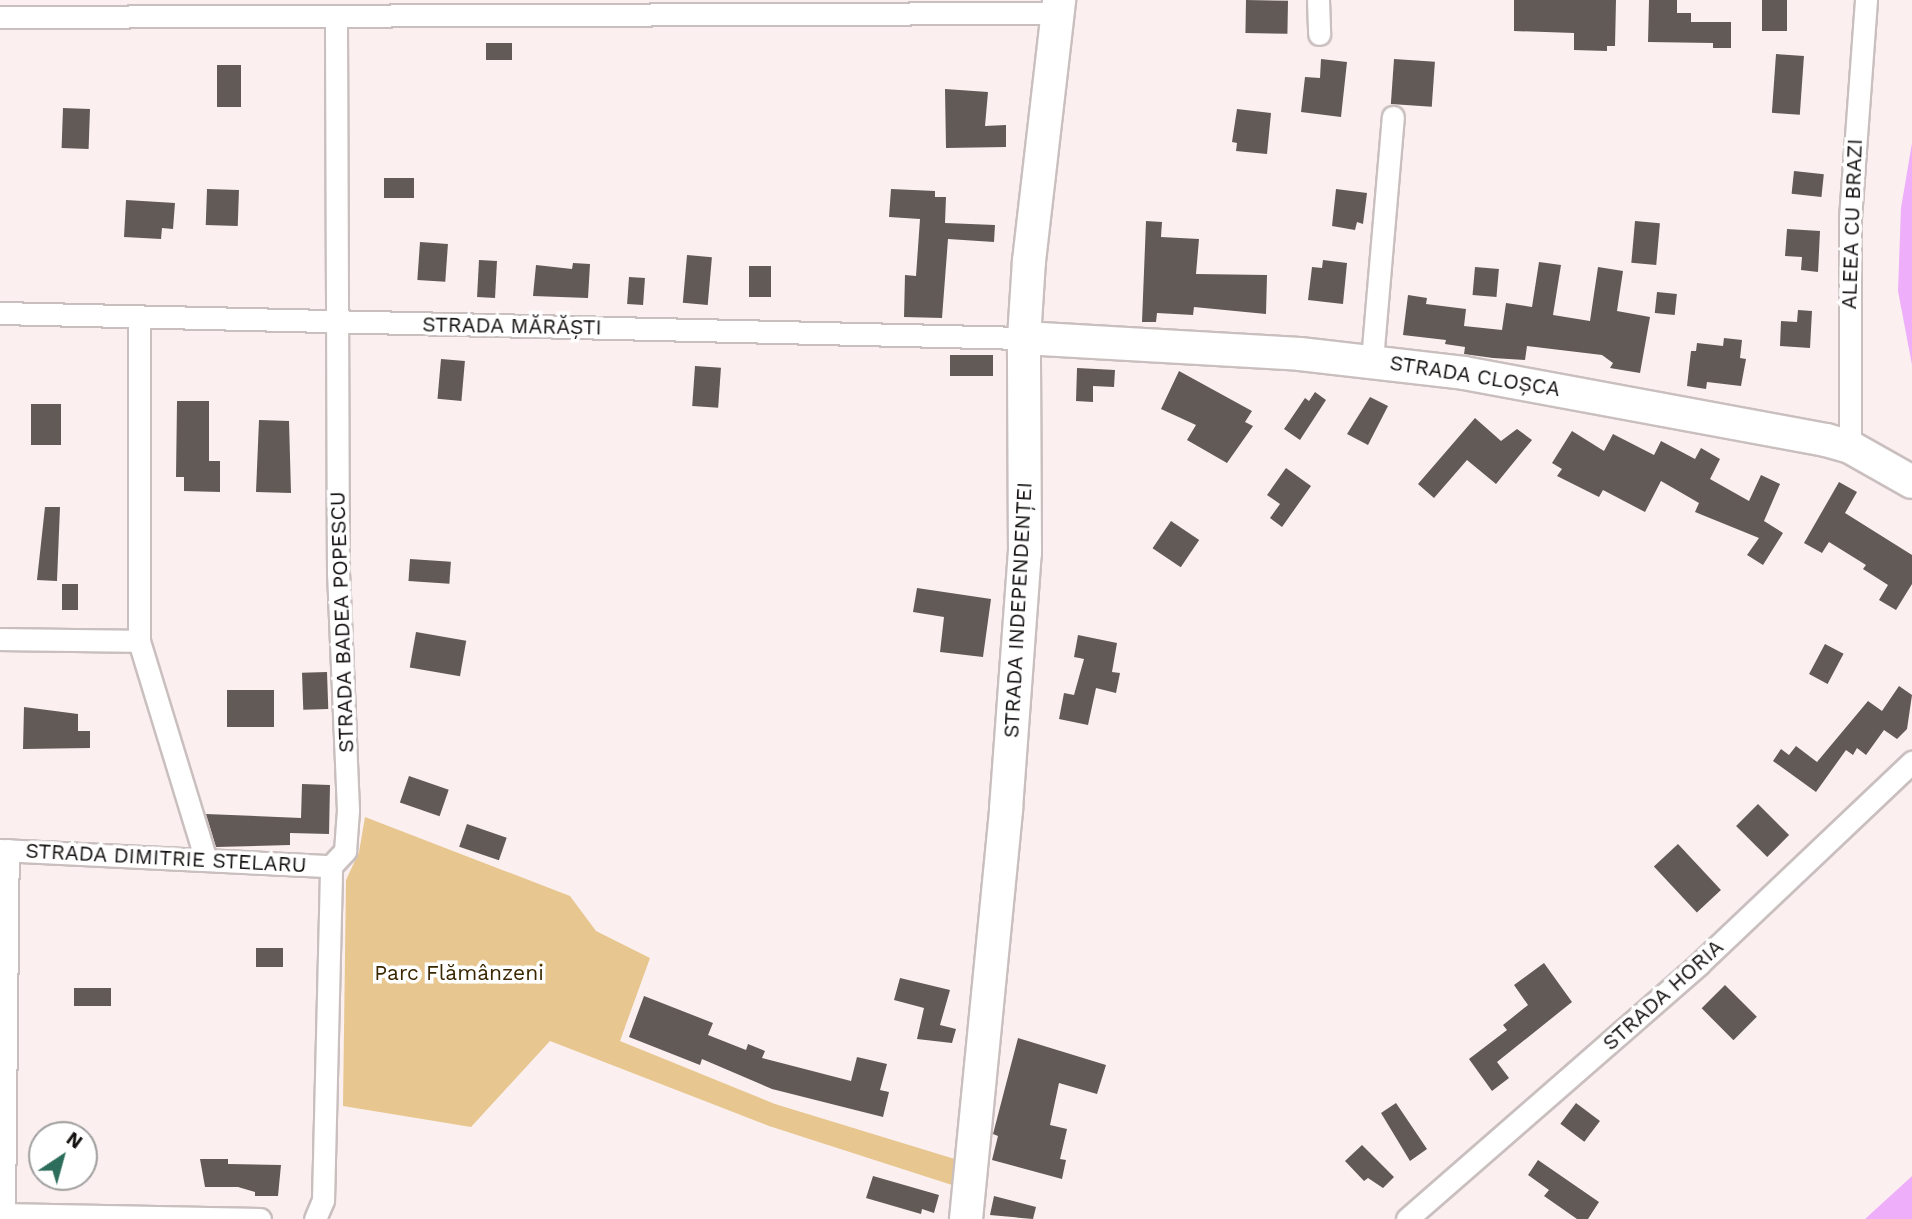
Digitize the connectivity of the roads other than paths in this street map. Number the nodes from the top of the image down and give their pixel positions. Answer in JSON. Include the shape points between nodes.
{"nodes":[{"id":1,"x":1318,"y":0,"type":"edge"},
{"id":2,"x":1866,"y":0,"type":"edge"},
{"id":3,"x":1058,"y":7,"type":"edge"},
{"id":4,"x":485,"y":8,"type":"edge"},
{"id":5,"x":336,"y":16,"type":"junction"},
{"id":6,"x":0,"y":17,"type":"edge"},
{"id":7,"x":1319,"y":33,"type":"dead end"},
{"id":8,"x":1393,"y":117,"type":"dead end"},
{"id":9,"x":0,"y":313,"type":"edge"},
{"id":10,"x":139,"y":317,"type":"junction"},
{"id":11,"x":336,"y":321,"type":"junction"},
{"id":12,"x":1024,"y":338,"type":"junction"},
{"id":13,"x":1372,"y":360,"type":"junction"},
{"id":14,"x":1850,"y":447,"type":"junction"},
{"id":15,"x":1912,"y":482,"type":"edge"},
{"id":16,"x":0,"y":639,"type":"edge"},
{"id":17,"x":139,"y":641,"type":"junction"},
{"id":18,"x":1912,"y":762,"type":"edge"},
{"id":19,"x":4,"y":850,"type":"edge"},
{"id":20,"x":205,"y":857,"type":"junction"},
{"id":21,"x":331,"y":866,"type":"junction"},
{"id":22,"x":2,"y":1214,"type":"edge"},
{"id":23,"x":260,"y":1219,"type":"edge"},
{"id":24,"x":315,"y":1219,"type":"edge"},
{"id":25,"x":966,"y":1219,"type":"edge"},
{"id":26,"x":1407,"y":1219,"type":"edge"}],
"edges":[{"from":1,"to":7,"type":"street"},
{"from":2,"to":14,"type":"street","name":"ALEEA CU BRAZI","via":[[1850,218]]},
{"from":3,"to":4,"type":"street"},
{"from":3,"to":12,"type":"street","name":"STRADA INDEPENDENȚEI"},
{"from":4,"to":5,"type":"street"},
{"from":5,"to":6,"type":"street"},
{"from":5,"to":11,"type":"street","name":"STRADA BADEA POPESCU"},
{"from":8,"to":13,"type":"street"},
{"from":9,"to":10,"type":"street","name":"STRADA MĂRĂȘTI"},
{"from":10,"to":11,"type":"street","name":"STRADA MĂRĂȘTI"},
{"from":10,"to":17,"type":"street"},
{"from":11,"to":12,"type":"street","name":"STRADA MĂRĂȘTI"},
{"from":11,"to":21,"type":"street","name":"STRADA BADEA POPESCU","via":[[338,575],[348,810],[345,851]]},
{"from":12,"to":13,"type":"street","name":"STRADA CLOȘCA"},
{"from":12,"to":25,"type":"street","name":"STRADA INDEPENDENȚEI","via":[[1025,553],[1006,809]]},
{"from":13,"to":14,"type":"street","name":"STRADA CLOȘCA","via":[[1587,394]]},
{"from":14,"to":15,"type":"street","name":"STRADA CLOȘCA"},
{"from":16,"to":17,"type":"street"},
{"from":17,"to":20,"type":"street"},
{"from":18,"to":26,"type":"street","name":"STRADA HORIA","via":[[1699,964]]},
{"from":19,"to":20,"type":"street","name":"STRADA DIMITRIE STELARU"},
{"from":19,"to":22,"type":"street"},
{"from":20,"to":21,"type":"street","name":"STRADA DIMITRIE STELARU"},
{"from":21,"to":24,"type":"street","name":"STRADA BADEA POPESCU","via":[[323,1200]]},
{"from":22,"to":23,"type":"street"}]}
